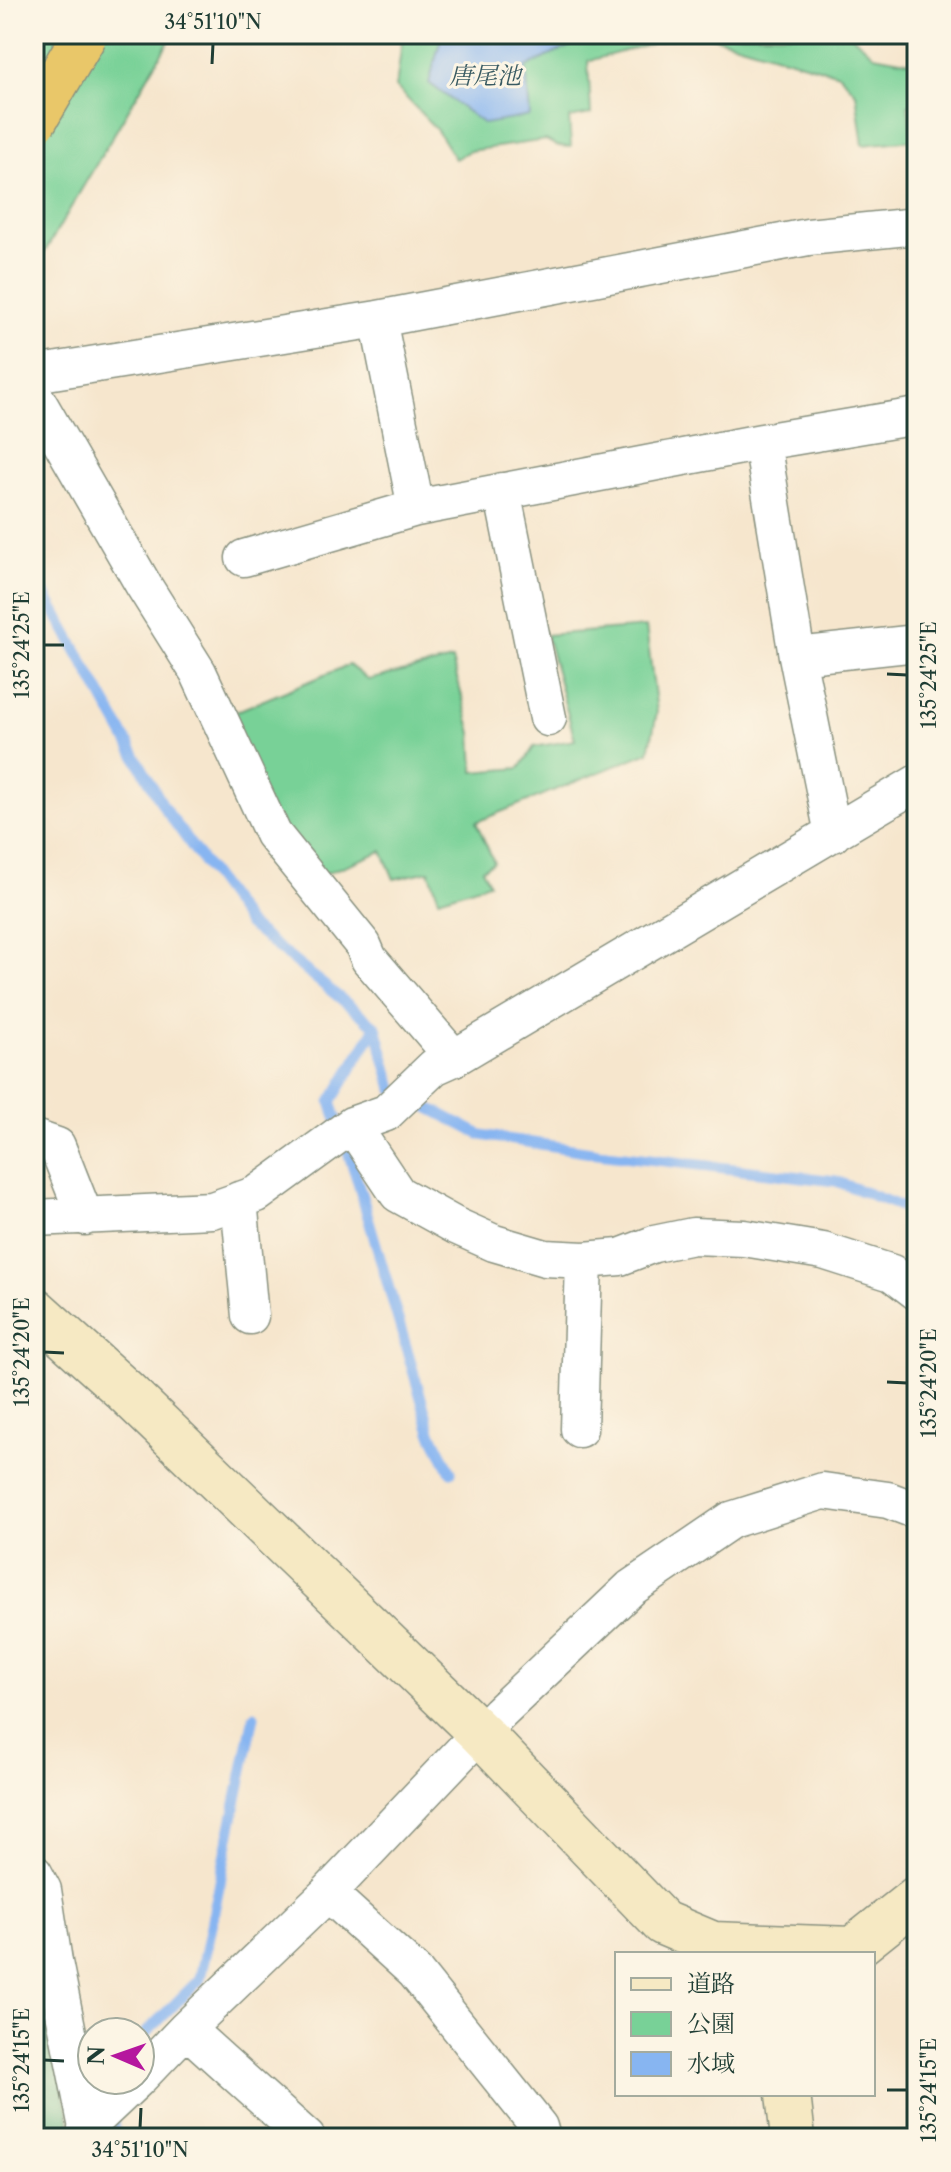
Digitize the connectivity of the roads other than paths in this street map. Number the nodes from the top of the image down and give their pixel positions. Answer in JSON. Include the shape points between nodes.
{"nodes":[{"id":1,"x":85,"y":34,"type":"edge"},
{"id":2,"x":98,"y":34,"type":"edge"},
{"id":3,"x":39,"y":105,"type":"edge"},
{"id":4,"x":34,"y":148,"type":"edge"},
{"id":5,"x":917,"y":226,"type":"edge"},
{"id":6,"x":378,"y":319,"type":"junction"},
{"id":7,"x":34,"y":374,"type":"edge"},
{"id":8,"x":34,"y":395,"type":"edge"},
{"id":9,"x":917,"y":416,"type":"edge"},
{"id":10,"x":762,"y":442,"type":"junction"},
{"id":11,"x":502,"y":491,"type":"junction"},
{"id":12,"x":416,"y":508,"type":"junction"},
{"id":13,"x":244,"y":558,"type":"dead end"},
{"id":14,"x":917,"y":643,"type":"edge"},
{"id":15,"x":797,"y":656,"type":"junction"},
{"id":16,"x":548,"y":718,"type":"dead end"},
{"id":17,"x":917,"y":783,"type":"edge"},
{"id":18,"x":833,"y":834,"type":"junction"},
{"id":19,"x":454,"y":1058,"type":"junction"},
{"id":20,"x":352,"y":1125,"type":"junction"},
{"id":21,"x":34,"y":1138,"type":"edge"},
{"id":22,"x":239,"y":1200,"type":"junction"},
{"id":23,"x":85,"y":1217,"type":"junction"},
{"id":24,"x":34,"y":1218,"type":"edge"},
{"id":25,"x":584,"y":1260,"type":"junction"},
{"id":26,"x":917,"y":1292,"type":"edge"},
{"id":27,"x":34,"y":1309,"type":"edge"},
{"id":28,"x":250,"y":1316,"type":"dead end"},
{"id":29,"x":579,"y":1429,"type":"dead end"},
{"id":30,"x":917,"y":1511,"type":"edge"},
{"id":31,"x":481,"y":1734,"type":"junction"},
{"id":32,"x":34,"y":1873,"type":"edge"},
{"id":33,"x":328,"y":1893,"type":"junction"},
{"id":34,"x":917,"y":1898,"type":"edge"},
{"id":35,"x":773,"y":1951,"type":"edge"},
{"id":36,"x":186,"y":2029,"type":"junction"},
{"id":37,"x":156,"y":2060,"type":"edge"},
{"id":38,"x":122,"y":2096,"type":"edge"},
{"id":39,"x":788,"y":2096,"type":"edge"},
{"id":40,"x":87,"y":2133,"type":"edge"},
{"id":41,"x":307,"y":2138,"type":"edge"},
{"id":42,"x":542,"y":2138,"type":"edge"},
{"id":43,"x":793,"y":2138,"type":"edge"}],
"edges":[{"from":1,"to":3,"type":"main road","bridge":true},
{"from":2,"to":3,"type":"street"},
{"from":3,"to":4,"type":"street"},
{"from":5,"to":6,"type":"street","via":[[808,237]]},
{"from":6,"to":7,"type":"street"},
{"from":6,"to":12,"type":"street"},
{"from":8,"to":19,"type":"street","via":[[198,672],[273,834]]},
{"from":9,"to":10,"type":"street"},
{"from":10,"to":11,"type":"street"},
{"from":10,"to":15,"type":"street"},
{"from":11,"to":12,"type":"street"},
{"from":11,"to":16,"type":"street"},
{"from":12,"to":13,"type":"street"},
{"from":14,"to":15,"type":"street"},
{"from":15,"to":18,"type":"street"},
{"from":17,"to":18,"type":"street"},
{"from":18,"to":19,"type":"street"},
{"from":19,"to":20,"type":"street","via":[[434,1067],[386,1113]]},
{"from":20,"to":22,"type":"street","via":[[257,1194]]},
{"from":20,"to":25,"type":"street","via":[[398,1194],[494,1243],[545,1258]]},
{"from":21,"to":23,"type":"street","via":[[57,1146]]},
{"from":22,"to":23,"type":"street","via":[[212,1210]]},
{"from":22,"to":28,"type":"street"},
{"from":23,"to":24,"type":"street"},
{"from":25,"to":26,"type":"street","via":[[620,1257],[693,1236],[744,1238],[823,1251],[878,1268]]},
{"from":25,"to":29,"type":"street"},
{"from":27,"to":31,"type":"street"},
{"from":30,"to":31,"type":"street","via":[[888,1500],[823,1491],[731,1520],[631,1588]]},
{"from":31,"to":33,"type":"street"},
{"from":31,"to":35,"type":"street","via":[[663,1923],[713,1944]]},
{"from":32,"to":40,"type":"street","via":[[43,1890]]},
{"from":33,"to":36,"type":"street"},
{"from":33,"to":42,"type":"street","via":[[415,1972],[539,2127]]},
{"from":34,"to":35,"type":"street","via":[[853,1949]]},
{"from":36,"to":37,"type":"street"},
{"from":36,"to":41,"type":"street"},
{"from":38,"to":40,"type":"street"},
{"from":39,"to":43,"type":"street"}]}
